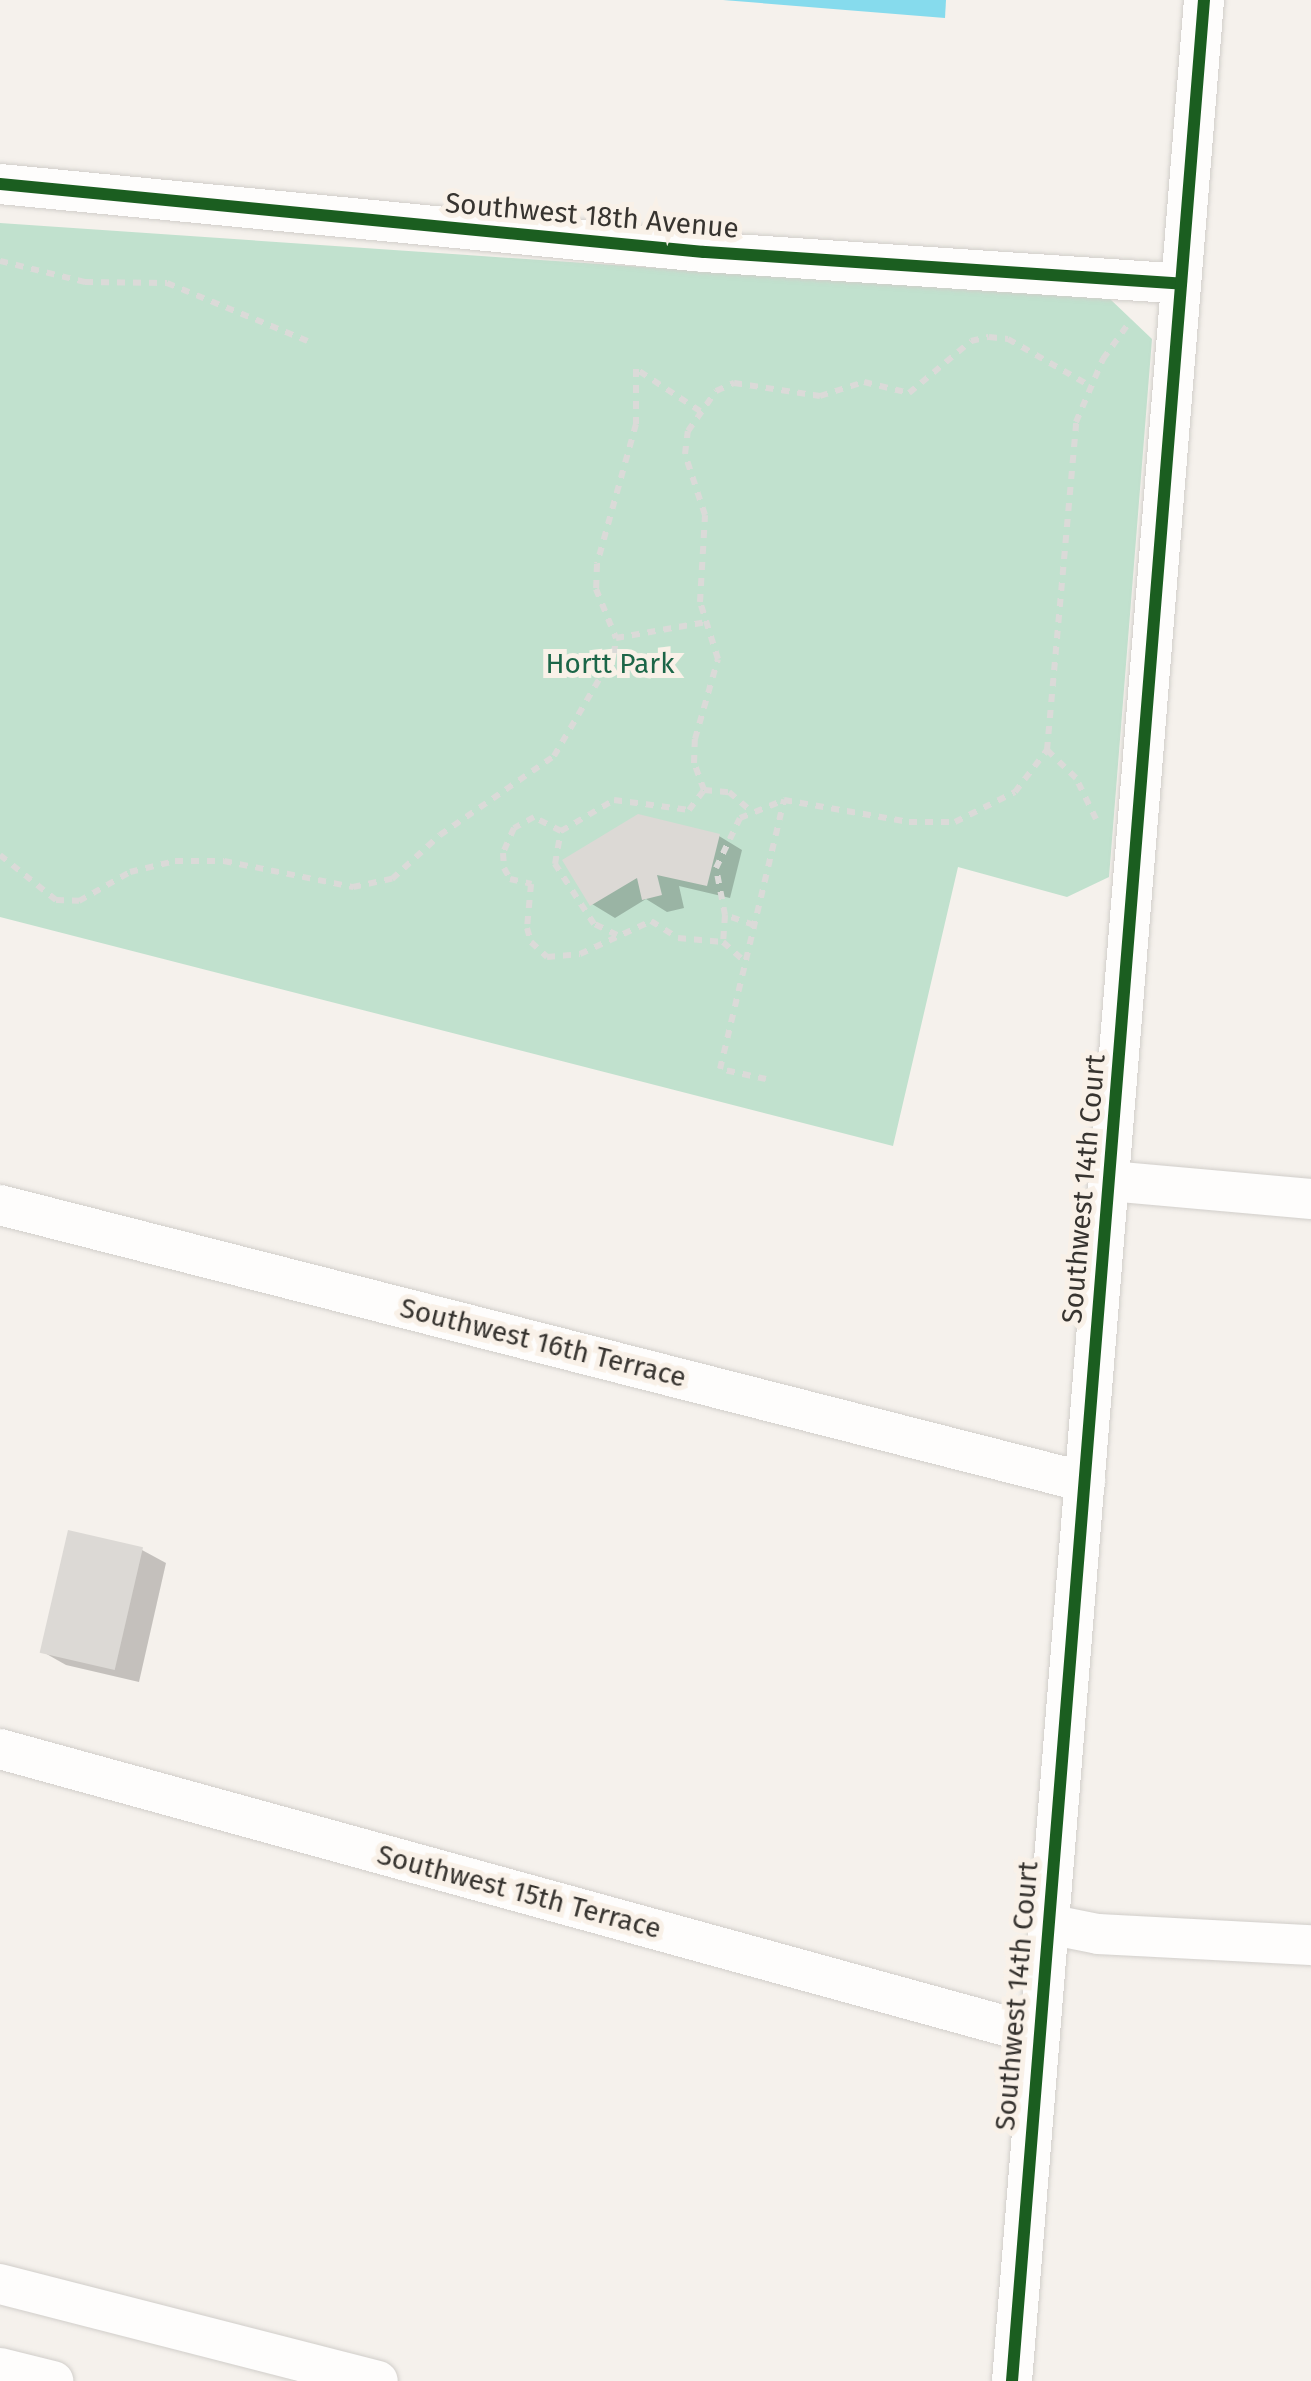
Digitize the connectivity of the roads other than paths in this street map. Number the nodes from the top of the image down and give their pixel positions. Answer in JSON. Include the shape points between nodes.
{"nodes":[{"id":1,"x":1204,"y":0,"type":"edge"},
{"id":2,"x":0,"y":184,"type":"edge"},
{"id":3,"x":1181,"y":284,"type":"junction"},
{"id":4,"x":1110,"y":1181,"type":"junction"},
{"id":5,"x":1311,"y":1199,"type":"edge"},
{"id":6,"x":0,"y":1205,"type":"edge"},
{"id":7,"x":1085,"y":1482,"type":"junction"},
{"id":8,"x":0,"y":1749,"type":"edge"},
{"id":9,"x":1048,"y":1924,"type":"junction"},
{"id":10,"x":1311,"y":1946,"type":"edge"},
{"id":11,"x":1038,"y":2035,"type":"junction"},
{"id":12,"x":0,"y":2284,"type":"edge"},
{"id":13,"x":0,"y":2368,"type":"edge"},
{"id":14,"x":53,"y":2381,"type":"edge"},
{"id":15,"x":378,"y":2381,"type":"edge"},
{"id":16,"x":1012,"y":2381,"type":"edge"}],
"edges":[{"from":1,"to":3,"type":"street","name":"Southwest 14th Court"},
{"from":2,"to":3,"type":"street","name":"Southwest 18th Avenue","via":[[704,252]]},
{"from":3,"to":4,"type":"street","name":"Southwest 14th Court"},
{"from":4,"to":5,"type":"street"},
{"from":4,"to":7,"type":"street","name":"Southwest 14th Court"},
{"from":6,"to":7,"type":"street","name":"Southwest 16th Terrace"},
{"from":7,"to":9,"type":"street","name":"Southwest 14th Court"},
{"from":8,"to":11,"type":"street","name":"Southwest 15th Terrace"},
{"from":9,"to":10,"type":"street","via":[[1098,1934]]},
{"from":9,"to":11,"type":"street","name":"Southwest 14th Court"},
{"from":11,"to":16,"type":"street","name":"Southwest 14th Court"},
{"from":12,"to":15,"type":"street"},
{"from":13,"to":14,"type":"street"}]}
